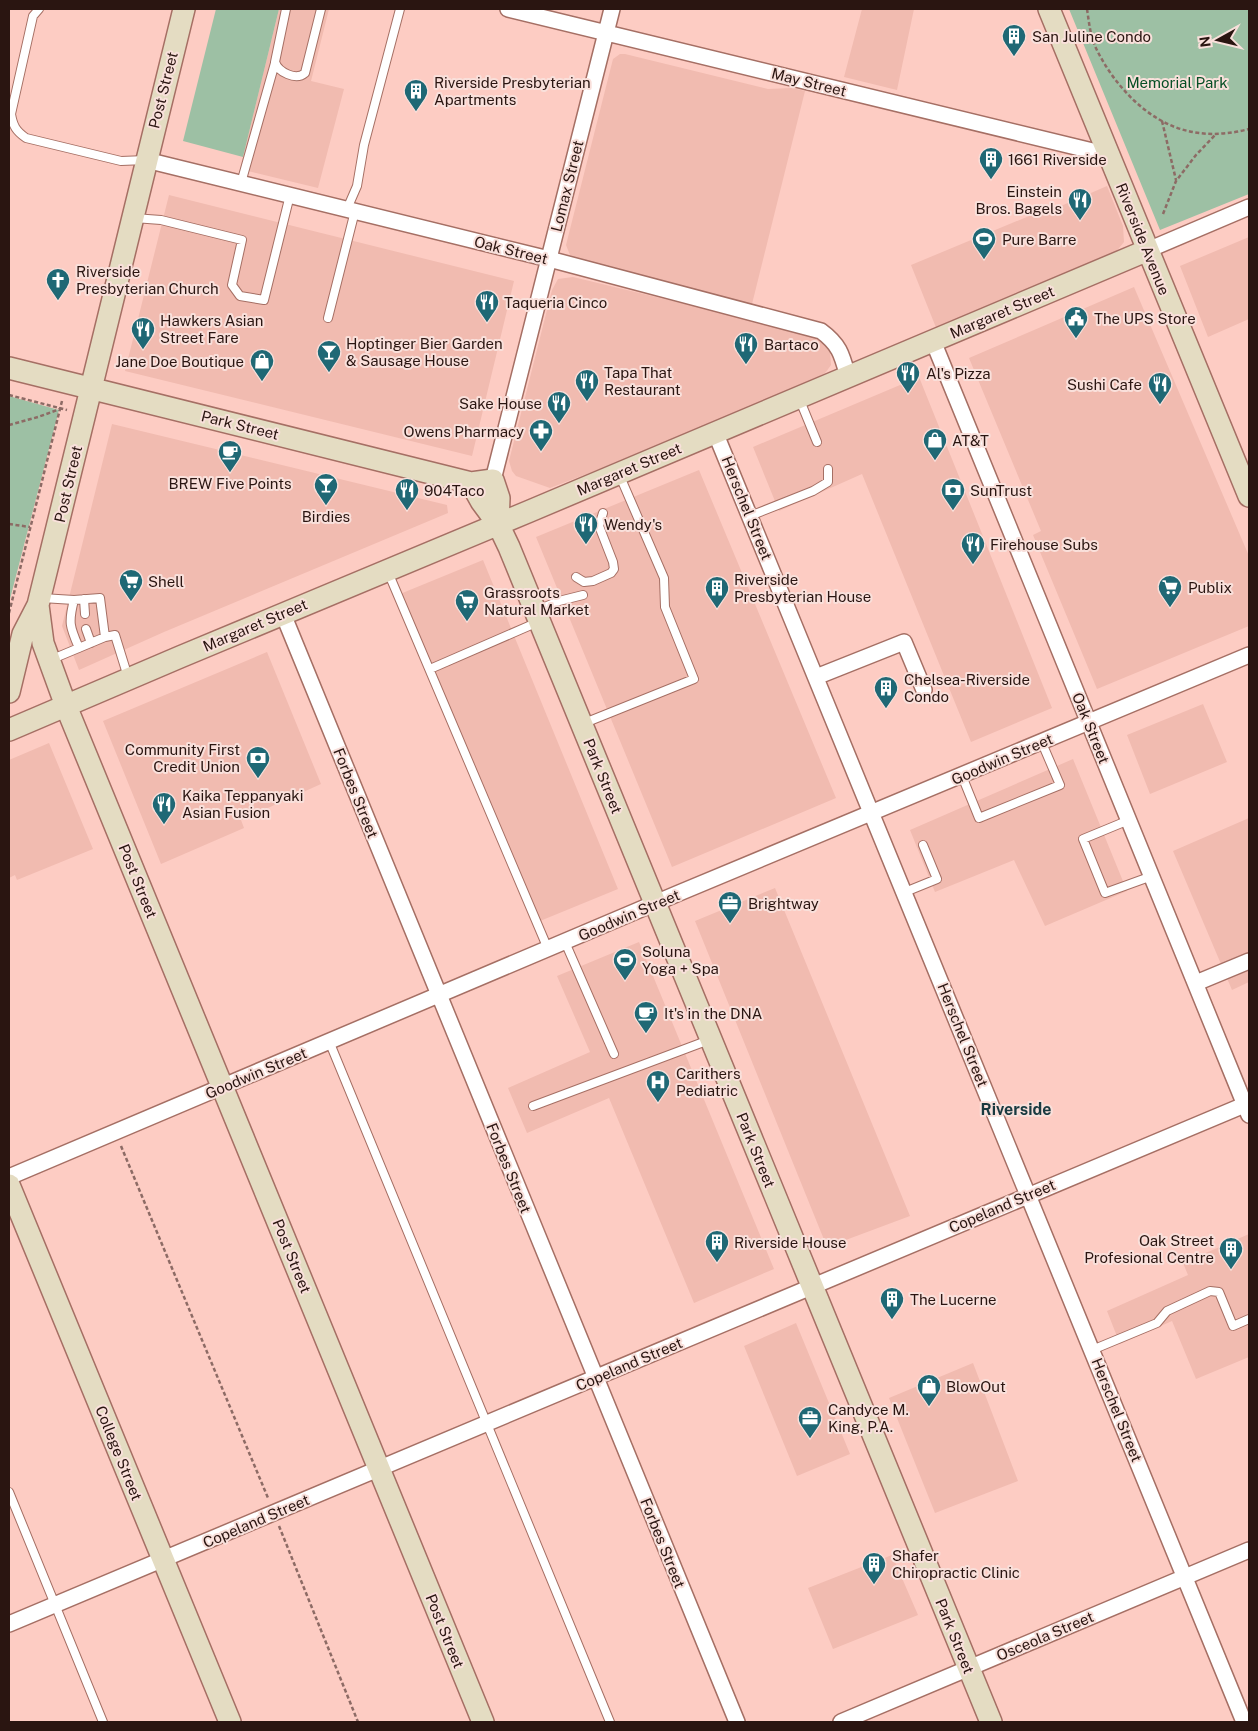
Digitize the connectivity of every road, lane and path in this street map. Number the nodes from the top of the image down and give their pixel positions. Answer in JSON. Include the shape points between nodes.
{"nodes":[{"id":1,"x":39,"y":9,"type":"edge"},
{"id":2,"x":184,"y":9,"type":"edge"},
{"id":3,"x":286,"y":9,"type":"edge"},
{"id":4,"x":321,"y":9,"type":"edge"},
{"id":5,"x":400,"y":9,"type":"edge"},
{"id":6,"x":508,"y":9,"type":"edge"},
{"id":7,"x":612,"y":9,"type":"edge"},
{"id":8,"x":1049,"y":9,"type":"edge"},
{"id":9,"x":1087,"y":9,"type":"edge"},
{"id":10,"x":606,"y":34,"type":"junction"},
{"id":11,"x":275,"y":62,"type":"junction"},
{"id":12,"x":1162,"y":121,"type":"junction"},
{"id":13,"x":1249,"y":129,"type":"edge"},
{"id":14,"x":1216,"y":134,"type":"junction"},
{"id":15,"x":1109,"y":155,"type":"junction"},
{"id":16,"x":146,"y":160,"type":"junction"},
{"id":17,"x":1176,"y":181,"type":"junction"},
{"id":18,"x":241,"y":183,"type":"junction"},
{"id":19,"x":290,"y":196,"type":"junction"},
{"id":20,"x":1249,"y":208,"type":"edge"},
{"id":21,"x":351,"y":210,"type":"junction"},
{"id":22,"x":1163,"y":214,"type":"dead end"},
{"id":23,"x":132,"y":218,"type":"junction"},
{"id":24,"x":1148,"y":250,"type":"junction"},
{"id":25,"x":549,"y":259,"type":"junction"},
{"id":26,"x":328,"y":318,"type":"dead end"},
{"id":27,"x":934,"y":341,"type":"junction"},
{"id":28,"x":9,"y":368,"type":"edge"},
{"id":29,"x":848,"y":377,"type":"junction"},
{"id":30,"x":91,"y":389,"type":"junction"},
{"id":31,"x":9,"y":396,"type":"edge"},
{"id":32,"x":799,"y":397,"type":"junction"},
{"id":33,"x":62,"y":401,"type":"dead end"},
{"id":34,"x":60,"y":408,"type":"junction"},
{"id":35,"x":67,"y":410,"type":"dead end"},
{"id":36,"x":9,"y":425,"type":"edge"},
{"id":37,"x":715,"y":432,"type":"junction"},
{"id":38,"x":817,"y":442,"type":"dead end"},
{"id":39,"x":828,"y":469,"type":"dead end"},
{"id":40,"x":619,"y":472,"type":"junction"},
{"id":41,"x":494,"y":480,"type":"junction"},
{"id":42,"x":471,"y":483,"type":"junction"},
{"id":43,"x":1249,"y":496,"type":"edge"},
{"id":44,"x":603,"y":513,"type":"dead end"},
{"id":45,"x":750,"y":516,"type":"junction"},
{"id":46,"x":9,"y":524,"type":"edge"},
{"id":47,"x":498,"y":524,"type":"junction"},
{"id":48,"x":30,"y":527,"type":"junction"},
{"id":49,"x":387,"y":570,"type":"junction"},
{"id":50,"x":576,"y":576,"type":"dead end"},
{"id":51,"x":583,"y":595,"type":"dead end"},
{"id":52,"x":84,"y":599,"type":"junction"},
{"id":53,"x":74,"y":600,"type":"junction"},
{"id":54,"x":39,"y":601,"type":"junction"},
{"id":55,"x":9,"y":613,"type":"edge"},
{"id":56,"x":84,"y":614,"type":"dead end"},
{"id":57,"x":283,"y":614,"type":"junction"},
{"id":58,"x":537,"y":616,"type":"junction"},
{"id":59,"x":86,"y":629,"type":"dead end"},
{"id":60,"x":105,"y":637,"type":"junction"},
{"id":61,"x":91,"y":643,"type":"junction"},
{"id":62,"x":79,"y":648,"type":"junction"},
{"id":63,"x":1249,"y":655,"type":"edge"},
{"id":64,"x":50,"y":660,"type":"junction"},
{"id":65,"x":430,"y":669,"type":"junction"},
{"id":66,"x":816,"y":676,"type":"junction"},
{"id":67,"x":128,"y":679,"type":"junction"},
{"id":68,"x":924,"y":690,"type":"dead end"},
{"id":69,"x":9,"y":692,"type":"edge"},
{"id":70,"x":66,"y":706,"type":"junction"},
{"id":71,"x":1089,"y":723,"type":"junction"},
{"id":72,"x":582,"y":724,"type":"junction"},
{"id":73,"x":9,"y":730,"type":"edge"},
{"id":74,"x":1042,"y":742,"type":"junction"},
{"id":75,"x":962,"y":776,"type":"junction"},
{"id":76,"x":872,"y":814,"type":"junction"},
{"id":77,"x":1128,"y":820,"type":"junction"},
{"id":78,"x":923,"y":845,"type":"dead end"},
{"id":79,"x":1152,"y":876,"type":"junction"},
{"id":80,"x":905,"y":892,"type":"junction"},
{"id":81,"x":655,"y":904,"type":"junction"},
{"id":82,"x":565,"y":942,"type":"junction"},
{"id":83,"x":548,"y":949,"type":"junction"},
{"id":84,"x":1249,"y":961,"type":"edge"},
{"id":85,"x":1196,"y":983,"type":"junction"},
{"id":86,"x":438,"y":996,"type":"junction"},
{"id":87,"x":710,"y":1039,"type":"junction"},
{"id":88,"x":329,"y":1042,"type":"junction"},
{"id":89,"x":614,"y":1054,"type":"dead end"},
{"id":90,"x":222,"y":1086,"type":"junction"},
{"id":91,"x":532,"y":1106,"type":"dead end"},
{"id":92,"x":1248,"y":1107,"type":"edge"},
{"id":93,"x":115,"y":1130,"type":"junction"},
{"id":94,"x":9,"y":1177,"type":"edge"},
{"id":95,"x":9,"y":1185,"type":"edge"},
{"id":96,"x":1029,"y":1196,"type":"junction"},
{"id":97,"x":812,"y":1286,"type":"junction"},
{"id":98,"x":1249,"y":1319,"type":"edge"},
{"id":99,"x":1092,"y":1350,"type":"junction"},
{"id":100,"x":596,"y":1378,"type":"junction"},
{"id":101,"x":488,"y":1423,"type":"junction"},
{"id":102,"x":379,"y":1469,"type":"junction"},
{"id":103,"x":9,"y":1492,"type":"edge"},
{"id":104,"x":274,"y":1513,"type":"junction"},
{"id":105,"x":1249,"y":1550,"type":"edge"},
{"id":106,"x":163,"y":1560,"type":"junction"},
{"id":107,"x":1185,"y":1578,"type":"junction"},
{"id":108,"x":56,"y":1605,"type":"junction"},
{"id":109,"x":9,"y":1624,"type":"edge"},
{"id":110,"x":968,"y":1668,"type":"junction"},
{"id":111,"x":862,"y":1718,"type":"edge"},
{"id":112,"x":103,"y":1722,"type":"edge"},
{"id":113,"x":230,"y":1722,"type":"edge"},
{"id":114,"x":358,"y":1722,"type":"edge"},
{"id":115,"x":483,"y":1722,"type":"edge"},
{"id":116,"x":610,"y":1722,"type":"edge"},
{"id":117,"x":737,"y":1722,"type":"edge"},
{"id":118,"x":841,"y":1722,"type":"edge"},
{"id":119,"x":991,"y":1722,"type":"edge"},
{"id":120,"x":1244,"y":1722,"type":"edge"}],
"edges":[{"from":1,"to":16,"type":"lane","via":[[34,16],[11,114],[16,132],[26,138],[121,161]]},
{"from":2,"to":16,"type":"street","name":"Post Street"},
{"from":3,"to":11,"type":"lane"},
{"from":4,"to":11,"type":"lane","via":[[302,76],[281,72]]},
{"from":5,"to":21,"type":"lane","via":[[364,145]]},
{"from":6,"to":10,"type":"street","name":"May Street"},
{"from":7,"to":10,"type":"street","name":"Lomax Street"},
{"from":8,"to":15,"type":"street","name":"Riverside Avenue"},
{"from":9,"to":12,"type":"path","via":[[1095,46],[1106,66],[1138,103]]},
{"from":10,"to":15,"type":"street","name":"May Street"},
{"from":10,"to":25,"type":"street","name":"Lomax Street"},
{"from":11,"to":18,"type":"lane"},
{"from":12,"to":14,"type":"path","via":[[1188,131]]},
{"from":12,"to":17,"type":"path"},
{"from":13,"to":14,"type":"path"},
{"from":14,"to":17,"type":"path"},
{"from":15,"to":24,"type":"street","name":"Riverside Avenue"},
{"from":16,"to":18,"type":"street","name":"Oak Street"},
{"from":16,"to":23,"type":"street","name":"Post Street"},
{"from":17,"to":22,"type":"path"},
{"from":18,"to":19,"type":"street","name":"Oak Street"},
{"from":19,"to":21,"type":"street","name":"Oak Street"},
{"from":19,"to":23,"type":"lane","via":[[264,300],[240,296],[232,285],[242,240],[161,220]]},
{"from":20,"to":24,"type":"street","name":"Margaret Street"},
{"from":21,"to":25,"type":"street","name":"Oak Street"},
{"from":21,"to":26,"type":"lane"},
{"from":23,"to":30,"type":"street","name":"Post Street"},
{"from":24,"to":27,"type":"street","name":"Margaret Street"},
{"from":24,"to":43,"type":"street","name":"Riverside Avenue"},
{"from":25,"to":29,"type":"street","name":"Oak Street","via":[[821,331],[840,349]]},
{"from":25,"to":41,"type":"street","name":"Lomax Street"},
{"from":27,"to":29,"type":"street","name":"Margaret Street"},
{"from":27,"to":71,"type":"street","name":"Oak Street"},
{"from":28,"to":30,"type":"street","name":"Park Street"},
{"from":29,"to":32,"type":"street","name":"Margaret Street"},
{"from":30,"to":42,"type":"street","name":"Park Street"},
{"from":30,"to":54,"type":"street","name":"Post Street"},
{"from":31,"to":34,"type":"path"},
{"from":32,"to":37,"type":"street","name":"Margaret Street"},
{"from":32,"to":38,"type":"lane"},
{"from":33,"to":34,"type":"path"},
{"from":34,"to":35,"type":"path"},
{"from":34,"to":36,"type":"path"},
{"from":34,"to":48,"type":"path"},
{"from":37,"to":40,"type":"street","name":"Margaret Street"},
{"from":37,"to":45,"type":"street","name":"Herschel Street"},
{"from":39,"to":45,"type":"lane","via":[[828,482]]},
{"from":40,"to":47,"type":"street","name":"Margaret Street"},
{"from":40,"to":72,"type":"lane","via":[[664,578],[665,607],[694,679]]},
{"from":41,"to":42,"type":"street","name":"Park Street"},
{"from":41,"to":47,"type":"street","name":"Park Street","via":[[499,498]]},
{"from":42,"to":47,"type":"street","name":"Park Street"},
{"from":44,"to":50,"type":"lane","via":[[599,526],[614,569],[593,582],[584,582]]},
{"from":45,"to":66,"type":"street","name":"Herschel Street"},
{"from":46,"to":48,"type":"path"},
{"from":47,"to":49,"type":"street","name":"Margaret Street"},
{"from":47,"to":58,"type":"street","name":"Park Street"},
{"from":48,"to":55,"type":"path"},
{"from":49,"to":57,"type":"street","name":"Margaret Street"},
{"from":49,"to":65,"type":"lane"},
{"from":51,"to":58,"type":"lane","via":[[559,601]]},
{"from":52,"to":53,"type":"lane"},
{"from":52,"to":56,"type":"lane"},
{"from":52,"to":60,"type":"lane","via":[[100,598]]},
{"from":53,"to":54,"type":"lane"},
{"from":53,"to":62,"type":"lane","via":[[70,626]]},
{"from":54,"to":64,"type":"street","name":"Post Street","via":[[43,643]]},
{"from":54,"to":69,"type":"street","via":[[23,634]]},
{"from":57,"to":67,"type":"street","name":"Margaret Street"},
{"from":57,"to":86,"type":"street","name":"Forbes Street"},
{"from":58,"to":65,"type":"lane"},
{"from":58,"to":72,"type":"street","name":"Park Street"},
{"from":59,"to":61,"type":"lane"},
{"from":60,"to":61,"type":"lane"},
{"from":60,"to":67,"type":"lane","via":[[115,635]]},
{"from":61,"to":62,"type":"lane"},
{"from":62,"to":64,"type":"lane"},
{"from":63,"to":71,"type":"street","name":"Goodwin Street"},
{"from":64,"to":70,"type":"street","name":"Post Street"},
{"from":65,"to":83,"type":"lane"},
{"from":66,"to":68,"type":"street","via":[[904,642]]},
{"from":66,"to":76,"type":"street","name":"Herschel Street"},
{"from":67,"to":70,"type":"street","name":"Margaret Street"},
{"from":70,"to":73,"type":"street","name":"Margaret Street"},
{"from":70,"to":90,"type":"street","name":"Post Street"},
{"from":71,"to":74,"type":"street","name":"Goodwin Street"},
{"from":71,"to":77,"type":"street","name":"Oak Street"},
{"from":72,"to":81,"type":"street","name":"Park Street"},
{"from":74,"to":75,"type":"street","name":"Goodwin Street"},
{"from":74,"to":75,"type":"lane","via":[[1060,785],[979,818]]},
{"from":75,"to":76,"type":"street","name":"Goodwin Street"},
{"from":76,"to":80,"type":"street","name":"Herschel Street"},
{"from":76,"to":81,"type":"street","name":"Goodwin Street"},
{"from":77,"to":79,"type":"street","name":"Oak Street"},
{"from":77,"to":79,"type":"lane","via":[[1083,839],[1104,893]]},
{"from":78,"to":80,"type":"lane","via":[[938,879]]},
{"from":79,"to":85,"type":"street","name":"Oak Street"},
{"from":80,"to":96,"type":"street","name":"Herschel Street"},
{"from":81,"to":82,"type":"street","name":"Goodwin Street"},
{"from":81,"to":87,"type":"street","name":"Park Street"},
{"from":82,"to":83,"type":"street","name":"Goodwin Street"},
{"from":82,"to":89,"type":"lane"},
{"from":83,"to":86,"type":"street","name":"Goodwin Street"},
{"from":84,"to":85,"type":"street"},
{"from":85,"to":92,"type":"street","name":"Oak Street"},
{"from":86,"to":88,"type":"street","name":"Goodwin Street"},
{"from":86,"to":100,"type":"street","name":"Forbes Street"},
{"from":87,"to":91,"type":"lane"},
{"from":87,"to":97,"type":"street","name":"Park Street"},
{"from":88,"to":90,"type":"street","name":"Goodwin Street"},
{"from":88,"to":101,"type":"lane"},
{"from":90,"to":93,"type":"street","name":"Goodwin Street"},
{"from":90,"to":102,"type":"street","name":"Post Street"},
{"from":92,"to":96,"type":"street","name":"Copeland Street"},
{"from":93,"to":94,"type":"street","name":"Goodwin Street"},
{"from":93,"to":104,"type":"path"},
{"from":95,"to":106,"type":"street","name":"College Street"},
{"from":96,"to":97,"type":"street","name":"Copeland Street"},
{"from":96,"to":99,"type":"street","name":"Herschel Street"},
{"from":97,"to":100,"type":"street","name":"Copeland Street"},
{"from":97,"to":110,"type":"street","name":"Park Street"},
{"from":98,"to":99,"type":"lane","via":[[1233,1326],[1220,1292],[1210,1291],[1167,1311],[1157,1323]]},
{"from":99,"to":107,"type":"street","name":"Herschel Street"},
{"from":100,"to":101,"type":"street","name":"Copeland Street"},
{"from":100,"to":117,"type":"street","name":"Forbes Street"},
{"from":101,"to":102,"type":"street","name":"Copeland Street"},
{"from":101,"to":116,"type":"lane"},
{"from":102,"to":104,"type":"street","name":"Copeland Street"},
{"from":102,"to":115,"type":"street","name":"Post Street"},
{"from":103,"to":108,"type":"lane"},
{"from":104,"to":106,"type":"street","name":"Copeland Street"},
{"from":104,"to":114,"type":"path"},
{"from":105,"to":107,"type":"street","name":"Osceola Street"},
{"from":106,"to":108,"type":"street","name":"Copeland Street"},
{"from":106,"to":113,"type":"street","name":"College Street"},
{"from":107,"to":110,"type":"street","name":"Osceola Street"},
{"from":107,"to":120,"type":"street","name":"Herschel Street"},
{"from":108,"to":109,"type":"street","name":"Copeland Street"},
{"from":108,"to":112,"type":"lane"},
{"from":110,"to":111,"type":"street","name":"Osceola Street"},
{"from":110,"to":119,"type":"street","name":"Park Street"},
{"from":111,"to":118,"type":"street","name":"Osceola Street"}]}
